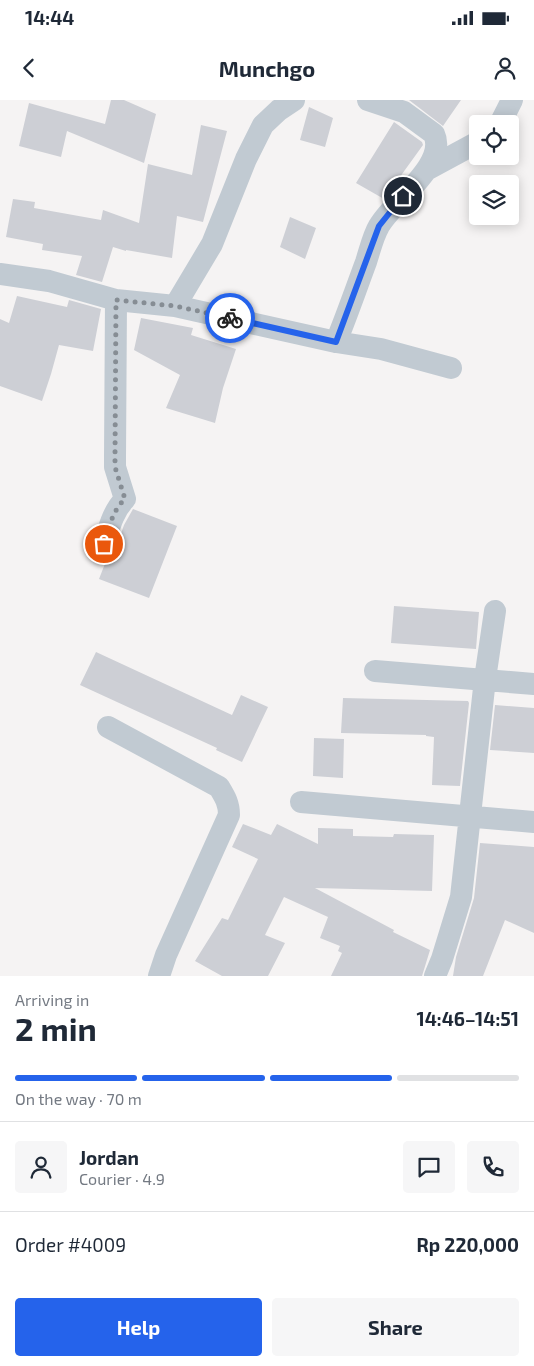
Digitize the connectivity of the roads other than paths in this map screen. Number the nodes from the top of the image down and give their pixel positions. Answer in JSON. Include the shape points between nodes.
{"nodes":[{"id":1,"x":294,"y":100,"type":"edge"},
{"id":2,"x":368,"y":100,"type":"edge"},
{"id":3,"x":512,"y":100,"type":"edge"},
{"id":4,"x":504,"y":115,"type":"edge"},
{"id":5,"x":469,"y":147,"type":"edge"},
{"id":6,"x":428,"y":169,"type":"junction"},
{"id":7,"x":0,"y":274,"type":"edge"},
{"id":8,"x":116,"y":300,"type":"junction"},
{"id":9,"x":175,"y":306,"type":"junction"},
{"id":10,"x":336,"y":342,"type":"junction"},
{"id":11,"x":451,"y":368,"type":"dead end"},
{"id":12,"x":104,"y":544,"type":"dead end"},
{"id":13,"x":495,"y":611,"type":"dead end"},
{"id":14,"x":375,"y":671,"type":"dead end"},
{"id":15,"x":485,"y":679,"type":"junction"},
{"id":16,"x":534,"y":684,"type":"edge"},
{"id":17,"x":108,"y":727,"type":"dead end"},
{"id":18,"x":301,"y":802,"type":"dead end"},
{"id":19,"x":471,"y":815,"type":"junction"},
{"id":20,"x":534,"y":822,"type":"edge"},
{"id":21,"x":159,"y":976,"type":"edge"},
{"id":22,"x":435,"y":976,"type":"edge"}],
"edges":[{"from":1,"to":9,"type":"street","via":[[263,125],[212,244]]},
{"from":2,"to":6,"type":"street","via":[[404,112],[434,134],[435,156]]},
{"from":3,"to":4,"type":"street"},
{"from":5,"to":6,"type":"street"},
{"from":6,"to":10,"type":"street","via":[[379,226]]},
{"from":7,"to":8,"type":"street","via":[[49,281]]},
{"from":8,"to":9,"type":"street"},
{"from":8,"to":12,"type":"street","via":[[115,467],[125,499],[112,519]]},
{"from":9,"to":10,"type":"street"},
{"from":10,"to":11,"type":"street","via":[[381,349]]},
{"from":13,"to":15,"type":"street"},
{"from":14,"to":15,"type":"street"},
{"from":15,"to":16,"type":"street"},
{"from":15,"to":19,"type":"street"},
{"from":17,"to":21,"type":"street","via":[[219,787],[228,801],[230,815]]},
{"from":18,"to":19,"type":"street"},
{"from":19,"to":20,"type":"street"},
{"from":19,"to":22,"type":"street","via":[[461,897]]}]}
